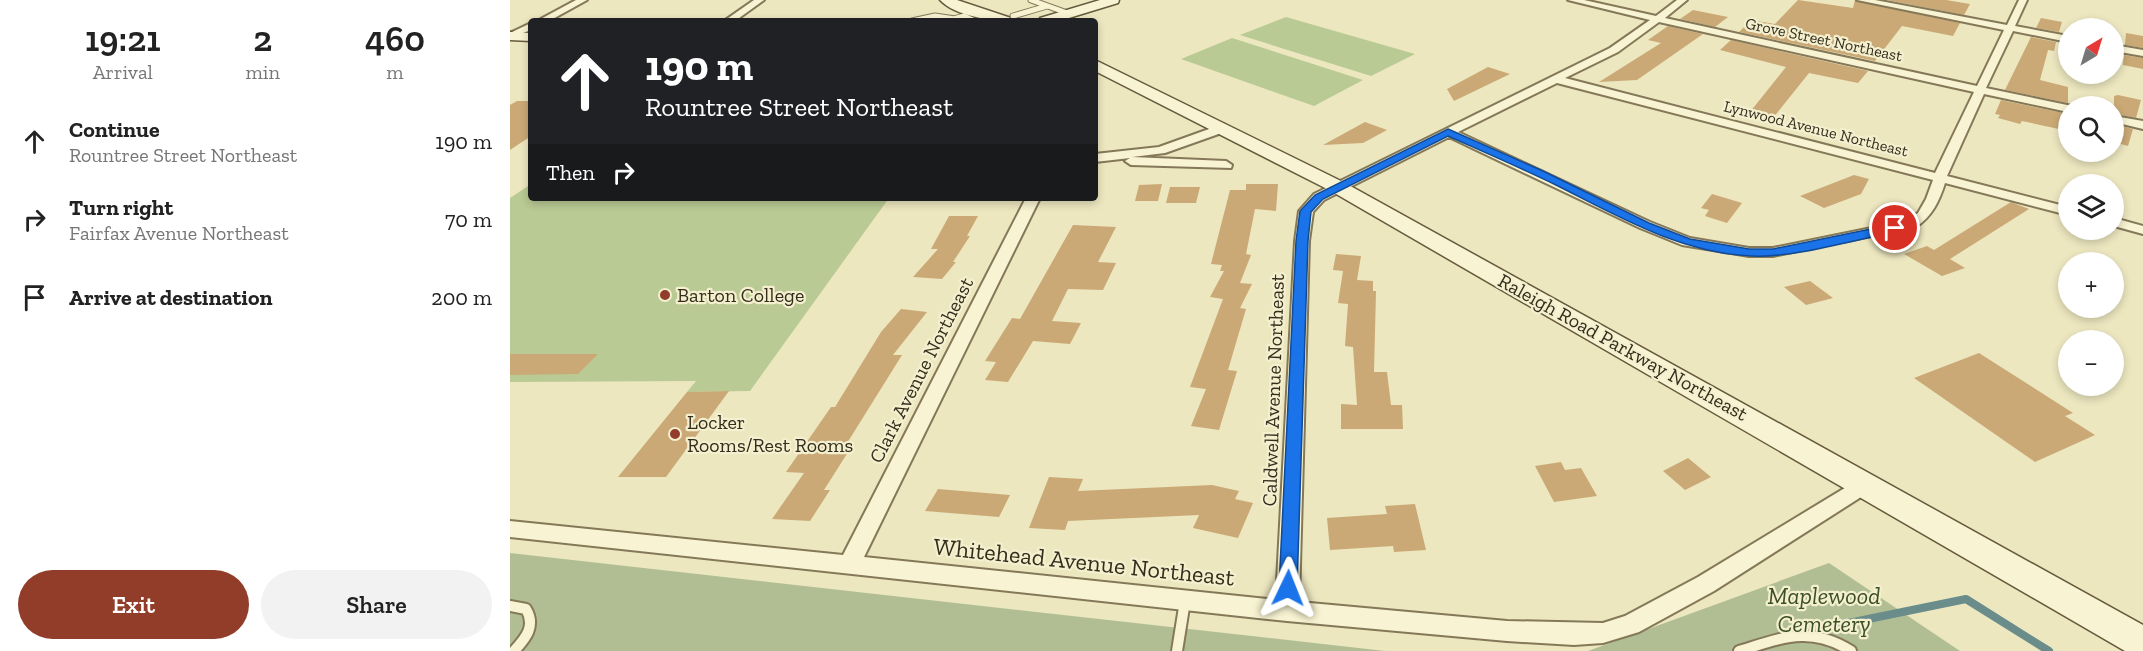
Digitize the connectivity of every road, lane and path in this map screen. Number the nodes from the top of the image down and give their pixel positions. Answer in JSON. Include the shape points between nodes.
{"nodes":[{"id":1,"x":583,"y":0,"type":"edge"},
{"id":2,"x":760,"y":0,"type":"edge"},
{"id":3,"x":1031,"y":0,"type":"edge"},
{"id":4,"x":1113,"y":0,"type":"edge"},
{"id":5,"x":1572,"y":0,"type":"edge"},
{"id":6,"x":1683,"y":0,"type":"edge"},
{"id":7,"x":1861,"y":0,"type":"edge"},
{"id":8,"x":2023,"y":0,"type":"edge"},
{"id":9,"x":953,"y":1,"type":"edge"},
{"id":10,"x":1047,"y":6,"type":"junction"},
{"id":11,"x":976,"y":17,"type":"edge"},
{"id":12,"x":1067,"y":17,"type":"edge"},
{"id":13,"x":548,"y":18,"type":"edge"},
{"id":14,"x":733,"y":18,"type":"edge"},
{"id":15,"x":925,"y":18,"type":"edge"},
{"id":16,"x":943,"y":18,"type":"edge"},
{"id":17,"x":992,"y":18,"type":"edge"},
{"id":18,"x":1012,"y":18,"type":"edge"},
{"id":19,"x":1657,"y":19,"type":"junction"},
{"id":20,"x":528,"y":28,"type":"edge"},
{"id":21,"x":2010,"y":28,"type":"junction"},
{"id":22,"x":511,"y":36,"type":"edge"},
{"id":23,"x":528,"y":37,"type":"edge"},
{"id":24,"x":2058,"y":37,"type":"edge"},
{"id":25,"x":2124,"y":50,"type":"edge"},
{"id":26,"x":2143,"y":53,"type":"edge"},
{"id":27,"x":1098,"y":66,"type":"edge"},
{"id":28,"x":1555,"y":79,"type":"junction"},
{"id":29,"x":1979,"y":89,"type":"junction"},
{"id":30,"x":2058,"y":107,"type":"edge"},
{"id":31,"x":2124,"y":120,"type":"edge"},
{"id":32,"x":2143,"y":125,"type":"edge"},
{"id":33,"x":1223,"y":128,"type":"junction"},
{"id":34,"x":1448,"y":132,"type":"junction"},
{"id":35,"x":1116,"y":157,"type":"junction"},
{"id":36,"x":1098,"y":158,"type":"edge"},
{"id":37,"x":1226,"y":165,"type":"dead end"},
{"id":38,"x":1940,"y":178,"type":"junction"},
{"id":39,"x":1338,"y":187,"type":"junction"},
{"id":40,"x":1032,"y":201,"type":"edge"},
{"id":41,"x":2058,"y":208,"type":"edge"},
{"id":42,"x":2124,"y":225,"type":"edge"},
{"id":43,"x":2143,"y":230,"type":"edge"},
{"id":44,"x":1865,"y":485,"type":"junction"},
{"id":45,"x":510,"y":530,"type":"edge"},
{"id":46,"x":850,"y":564,"type":"junction"},
{"id":47,"x":1185,"y":600,"type":"junction"},
{"id":48,"x":510,"y":606,"type":"edge"},
{"id":49,"x":1287,"y":611,"type":"junction"},
{"id":50,"x":2143,"y":643,"type":"edge"},
{"id":51,"x":1756,"y":649,"type":"edge"},
{"id":52,"x":514,"y":651,"type":"edge"},
{"id":53,"x":1178,"y":651,"type":"edge"},
{"id":54,"x":1739,"y":651,"type":"edge"},
{"id":55,"x":1851,"y":651,"type":"edge"}],
"edges":[{"from":1,"to":13,"type":"street"},
{"from":2,"to":14,"type":"street"},
{"from":3,"to":10,"type":"lane"},
{"from":4,"to":12,"type":"street"},
{"from":5,"to":19,"type":"street","name":"Grove Street Northeast"},
{"from":6,"to":19,"type":"street","name":"Caldwell Avenue Northeast"},
{"from":7,"to":21,"type":"street"},
{"from":8,"to":21,"type":"street"},
{"from":9,"to":11,"type":"street"},
{"from":10,"to":12,"type":"lane"},
{"from":10,"to":18,"type":"lane"},
{"from":11,"to":17,"type":"street"},
{"from":15,"to":16,"type":"lane"},
{"from":19,"to":28,"type":"street","name":"Caldwell Avenue Northeast","via":[[1614,50]]},
{"from":19,"to":29,"type":"street","name":"Grove Street Northeast"},
{"from":20,"to":22,"type":"street"},
{"from":21,"to":24,"type":"street"},
{"from":21,"to":29,"type":"street"},
{"from":22,"to":23,"type":"street"},
{"from":25,"to":26,"type":"street"},
{"from":27,"to":33,"type":"street","name":"Raleigh Road Parkway Northeast"},
{"from":28,"to":34,"type":"street","name":"Caldwell Avenue Northeast"},
{"from":28,"to":38,"type":"street","name":"Lynwood Avenue Northeast"},
{"from":29,"to":30,"type":"street","name":"Grove Street Northeast"},
{"from":29,"to":38,"type":"street"},
{"from":31,"to":32,"type":"street"},
{"from":33,"to":35,"type":"street","via":[[1161,150]]},
{"from":33,"to":39,"type":"street","name":"Raleigh Road Parkway Northeast"},
{"from":34,"to":38,"type":"street","via":[[1666,234],[1687,242],[1749,252],[1773,252],[1911,224],[1923,216]]},
{"from":34,"to":39,"type":"street","name":"Caldwell Avenue Northeast"},
{"from":35,"to":36,"type":"street"},
{"from":35,"to":37,"type":"street","via":[[1136,162]]},
{"from":38,"to":41,"type":"street","name":"Lynwood Avenue Northeast"},
{"from":39,"to":44,"type":"street","name":"Raleigh Road Parkway Northeast"},
{"from":39,"to":49,"type":"street","name":"Caldwell Avenue Northeast","via":[[1319,197],[1306,211],[1302,241]]},
{"from":40,"to":46,"type":"street","name":"Clark Avenue Northeast"},
{"from":42,"to":43,"type":"street"},
{"from":44,"to":49,"type":"street","name":"Whitehead Avenue Northeast","via":[[1706,584],[1631,625],[1603,633],[1507,631]]},
{"from":44,"to":50,"type":"street","name":"Raleigh Road Parkway Northeast"},
{"from":45,"to":46,"type":"street","name":"Whitehead Avenue Northeast"},
{"from":46,"to":47,"type":"street","name":"Whitehead Avenue Northeast"},
{"from":47,"to":49,"type":"street","name":"Whitehead Avenue Northeast"},
{"from":47,"to":53,"type":"lane"},
{"from":48,"to":52,"type":"lane","via":[[526,609],[532,625]]},
{"from":51,"to":54,"type":"lane"},
{"from":51,"to":55,"type":"lane","via":[[1797,634],[1819,634]]}]}
